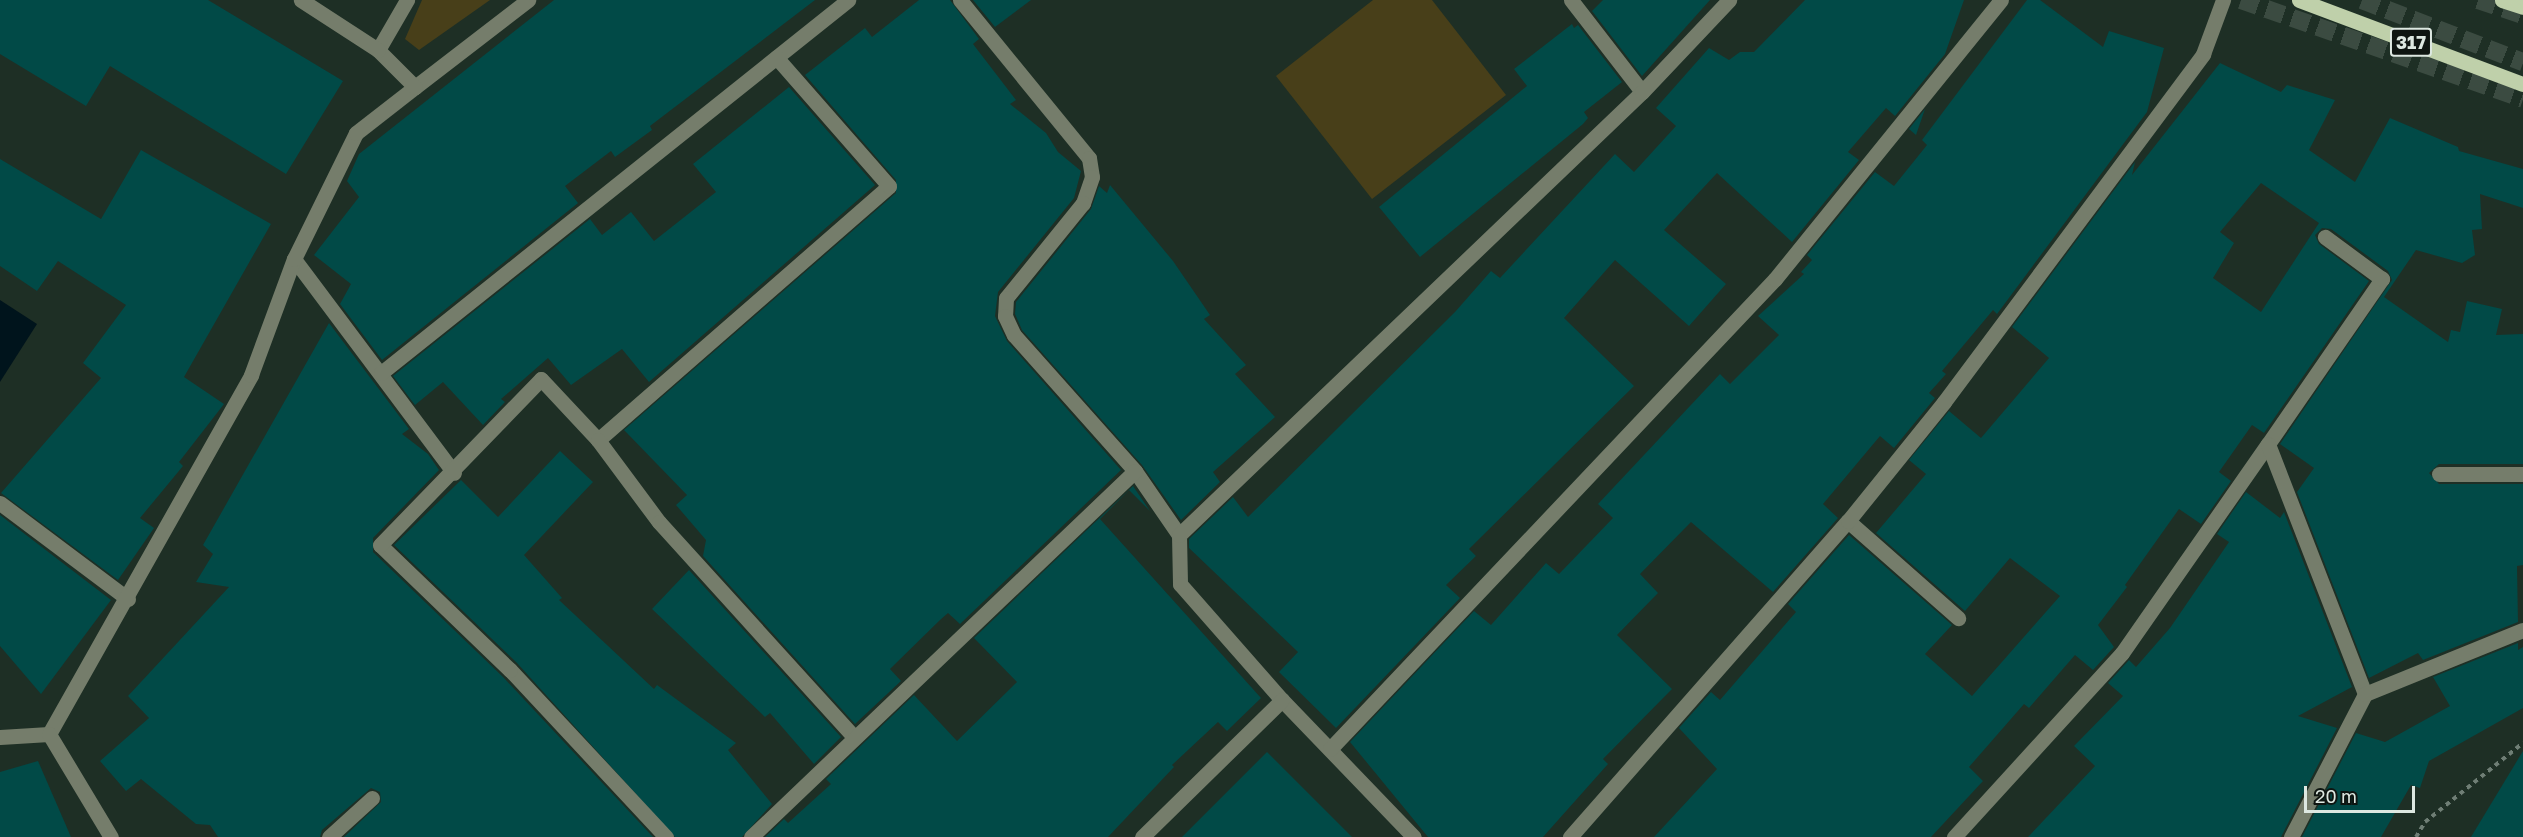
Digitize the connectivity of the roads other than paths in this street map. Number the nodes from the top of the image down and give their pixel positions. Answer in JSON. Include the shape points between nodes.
{"nodes":[{"id":1,"x":301,"y":0,"type":"edge"},
{"id":2,"x":407,"y":0,"type":"edge"},
{"id":3,"x":528,"y":0,"type":"edge"},
{"id":4,"x":848,"y":0,"type":"edge"},
{"id":5,"x":960,"y":0,"type":"edge"},
{"id":6,"x":1571,"y":0,"type":"edge"},
{"id":7,"x":1728,"y":0,"type":"edge"},
{"id":8,"x":2001,"y":0,"type":"edge"},
{"id":9,"x":2223,"y":0,"type":"edge"},
{"id":10,"x":2299,"y":0,"type":"edge"},
{"id":11,"x":2502,"y":0,"type":"edge"},
{"id":12,"x":2523,"y":7,"type":"edge"},
{"id":13,"x":378,"y":50,"type":"junction"},
{"id":14,"x":777,"y":57,"type":"junction"},
{"id":15,"x":2523,"y":84,"type":"edge"},
{"id":16,"x":415,"y":87,"type":"junction"},
{"id":17,"x":1642,"y":92,"type":"junction"},
{"id":18,"x":2325,"y":237,"type":"dead end"},
{"id":19,"x":294,"y":259,"type":"junction"},
{"id":20,"x":381,"y":373,"type":"junction"},
{"id":21,"x":598,"y":440,"type":"junction"},
{"id":22,"x":2268,"y":444,"type":"junction"},
{"id":23,"x":1135,"y":471,"type":"junction"},
{"id":24,"x":454,"y":473,"type":"junction"},
{"id":25,"x":2439,"y":474,"type":"dead end"},
{"id":26,"x":2523,"y":474,"type":"edge"},
{"id":27,"x":0,"y":503,"type":"edge"},
{"id":28,"x":1848,"y":521,"type":"junction"},
{"id":29,"x":1179,"y":535,"type":"junction"},
{"id":30,"x":128,"y":599,"type":"junction"},
{"id":31,"x":1958,"y":618,"type":"dead end"},
{"id":32,"x":2523,"y":630,"type":"edge"},
{"id":33,"x":2365,"y":694,"type":"junction"},
{"id":34,"x":1282,"y":700,"type":"junction"},
{"id":35,"x":49,"y":734,"type":"junction"},
{"id":36,"x":0,"y":737,"type":"edge"},
{"id":37,"x":854,"y":737,"type":"junction"},
{"id":38,"x":1330,"y":749,"type":"junction"},
{"id":39,"x":372,"y":798,"type":"dead end"},
{"id":40,"x":111,"y":837,"type":"edge"},
{"id":41,"x":329,"y":837,"type":"edge"},
{"id":42,"x":666,"y":837,"type":"edge"},
{"id":43,"x":751,"y":837,"type":"edge"},
{"id":44,"x":1142,"y":837,"type":"edge"},
{"id":45,"x":1414,"y":837,"type":"edge"},
{"id":46,"x":1570,"y":837,"type":"edge"},
{"id":47,"x":1954,"y":837,"type":"edge"},
{"id":48,"x":2291,"y":837,"type":"edge"}],
"edges":[{"from":1,"to":13,"type":"street"},
{"from":2,"to":13,"type":"street"},
{"from":3,"to":16,"type":"street"},
{"from":4,"to":14,"type":"street"},
{"from":5,"to":23,"type":"street","via":[[1089,158],[1092,177],[1083,203],[1006,298],[1005,316],[1014,335]]},
{"from":6,"to":17,"type":"street"},
{"from":7,"to":17,"type":"street"},
{"from":8,"to":38,"type":"street","via":[[1774,279]]},
{"from":9,"to":28,"type":"street","via":[[2203,54],[1944,402]]},
{"from":10,"to":15,"type":"main road","number":"317"},
{"from":11,"to":12,"type":"main road"},
{"from":13,"to":16,"type":"street"},
{"from":14,"to":20,"type":"street"},
{"from":14,"to":21,"type":"street","via":[[888,186]]},
{"from":16,"to":19,"type":"street","via":[[356,133]]},
{"from":17,"to":29,"type":"street"},
{"from":18,"to":22,"type":"street","via":[[2382,279]]},
{"from":19,"to":20,"type":"street"},
{"from":19,"to":30,"type":"street","via":[[251,375]]},
{"from":20,"to":24,"type":"street"},
{"from":21,"to":24,"type":"street","via":[[541,379]]},
{"from":21,"to":37,"type":"street","via":[[659,522]]},
{"from":22,"to":33,"type":"street"},
{"from":22,"to":47,"type":"street","via":[[2122,653]]},
{"from":23,"to":29,"type":"street"},
{"from":23,"to":37,"type":"street"},
{"from":24,"to":42,"type":"street","via":[[380,545],[510,670]]},
{"from":25,"to":26,"type":"street"},
{"from":27,"to":30,"type":"street"},
{"from":28,"to":31,"type":"street"},
{"from":28,"to":46,"type":"street"},
{"from":29,"to":34,"type":"street","via":[[1180,584]]},
{"from":30,"to":35,"type":"street"},
{"from":32,"to":33,"type":"street"},
{"from":33,"to":48,"type":"street"},
{"from":34,"to":38,"type":"street"},
{"from":34,"to":44,"type":"street"},
{"from":35,"to":36,"type":"street"},
{"from":35,"to":40,"type":"street"},
{"from":37,"to":43,"type":"street"},
{"from":38,"to":45,"type":"street"},
{"from":39,"to":41,"type":"street"}]}
